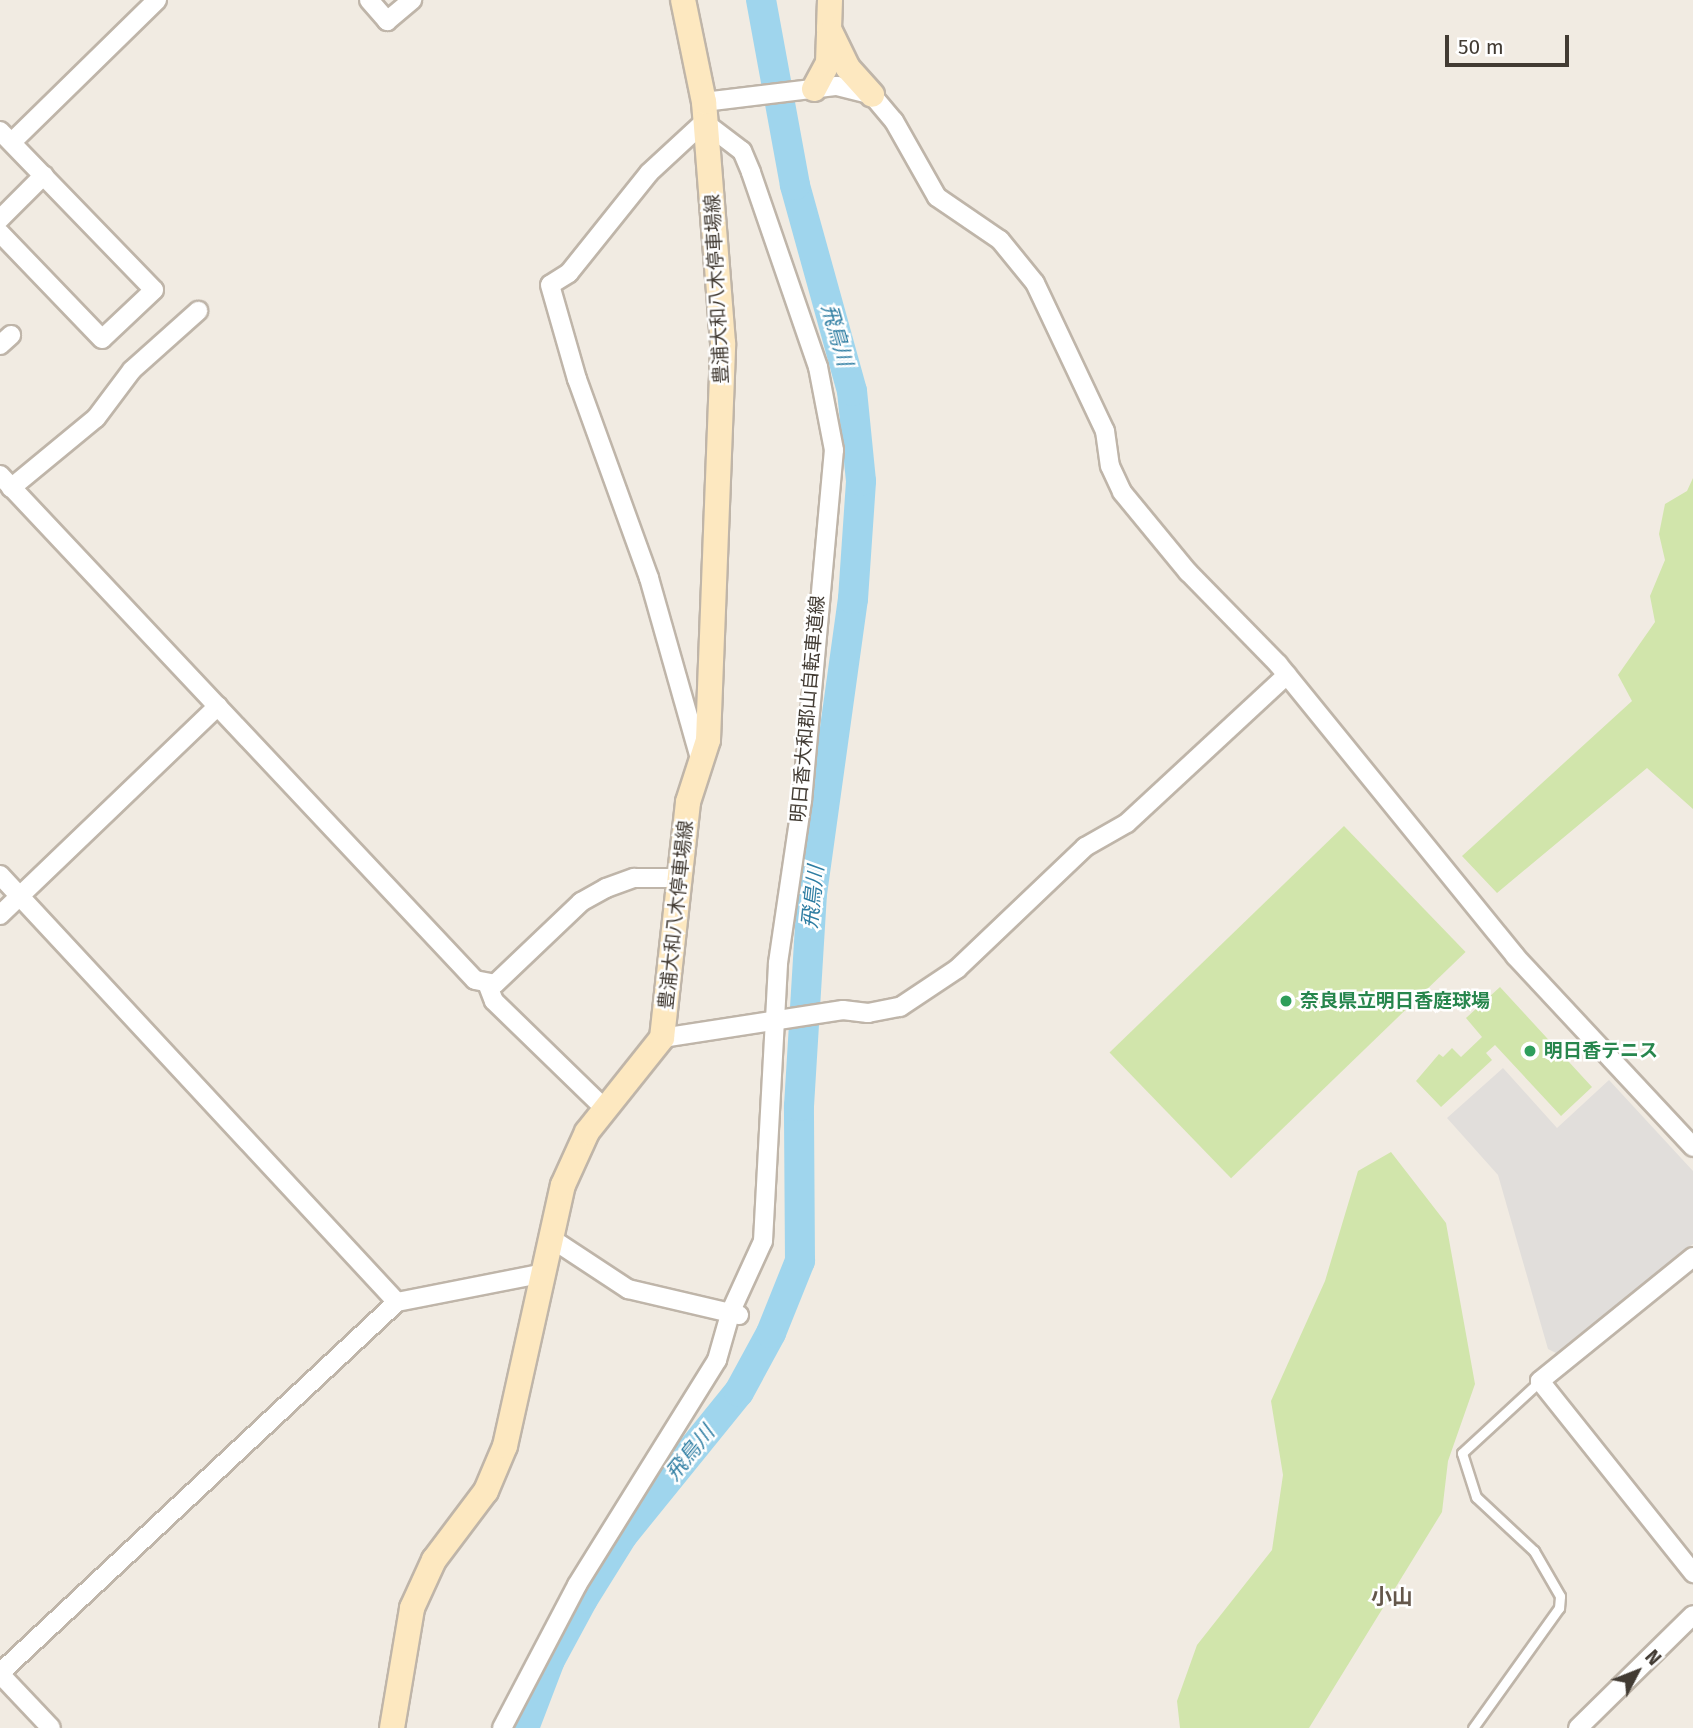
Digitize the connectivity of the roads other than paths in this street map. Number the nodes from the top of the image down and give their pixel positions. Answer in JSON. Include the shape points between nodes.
{"nodes":[{"id":1,"x":157,"y":0,"type":"edge"},
{"id":2,"x":369,"y":0,"type":"edge"},
{"id":3,"x":412,"y":0,"type":"edge"},
{"id":4,"x":683,"y":0,"type":"edge"},
{"id":5,"x":830,"y":0,"type":"edge"},
{"id":6,"x":830,"y":29,"type":"junction"},
{"id":7,"x":807,"y":91,"type":"junction"},
{"id":8,"x":872,"y":95,"type":"junction"},
{"id":9,"x":709,"y":108,"type":"junction"},
{"id":10,"x":6,"y":137,"type":"edge"},
{"id":11,"x":44,"y":176,"type":"junction"},
{"id":12,"x":0,"y":219,"type":"edge"},
{"id":13,"x":0,"y":233,"type":"edge"},
{"id":14,"x":198,"y":311,"type":"dead end"},
{"id":15,"x":6,"y":482,"type":"edge"},
{"id":16,"x":1287,"y":675,"type":"junction"},
{"id":17,"x":218,"y":706,"type":"junction"},
{"id":18,"x":701,"y":762,"type":"junction"},
{"id":19,"x":0,"y":875,"type":"edge"},
{"id":20,"x":677,"y":878,"type":"junction"},
{"id":21,"x":20,"y":896,"type":"junction"},
{"id":22,"x":0,"y":915,"type":"edge"},
{"id":23,"x":487,"y":983,"type":"junction"},
{"id":24,"x":782,"y":1020,"type":"junction"},
{"id":25,"x":662,"y":1038,"type":"junction"},
{"id":26,"x":604,"y":1108,"type":"junction"},
{"id":27,"x":1693,"y":1147,"type":"edge"},
{"id":28,"x":549,"y":1237,"type":"junction"},
{"id":29,"x":1693,"y":1257,"type":"edge"},
{"id":30,"x":540,"y":1274,"type":"junction"},
{"id":31,"x":397,"y":1302,"type":"junction"},
{"id":32,"x":735,"y":1313,"type":"junction"},
{"id":33,"x":1540,"y":1381,"type":"junction"},
{"id":34,"x":1693,"y":1573,"type":"edge"},
{"id":35,"x":1693,"y":1615,"type":"edge"},
{"id":36,"x":0,"y":1674,"type":"edge"},
{"id":37,"x":51,"y":1728,"type":"edge"},
{"id":38,"x":392,"y":1728,"type":"edge"},
{"id":39,"x":502,"y":1728,"type":"edge"},
{"id":40,"x":1473,"y":1728,"type":"edge"},
{"id":41,"x":1578,"y":1728,"type":"edge"}],
"edges":[{"from":1,"to":10,"type":"street"},
{"from":2,"to":3,"type":"street","via":[[387,21]]},
{"from":4,"to":9,"type":"main road","name":"豊浦大和八木停車場線"},
{"from":5,"to":6,"type":"main road"},
{"from":6,"to":7,"type":"main road","via":[[828,63]]},
{"from":6,"to":8,"type":"main road","via":[[848,68]]},
{"from":7,"to":8,"type":"street","via":[[838,86]]},
{"from":7,"to":9,"type":"street"},
{"from":8,"to":16,"type":"street","via":[[894,121],[937,197],[1000,240],[1035,283],[1105,431],[1122,492],[1169,551]]},
{"from":9,"to":18,"type":"main road","name":"豊浦大和八木停車場線","via":[[723,343],[714,661],[708,740]]},
{"from":9,"to":18,"type":"street","via":[[649,173],[569,273],[550,285],[665,629]]},
{"from":9,"to":24,"type":"street","name":"明日香大和郡山自転車道線","via":[[742,151],[751,172],[818,367],[834,450],[802,801],[778,963]]},
{"from":10,"to":11,"type":"street"},
{"from":11,"to":12,"type":"street"},
{"from":11,"to":13,"type":"street","via":[[153,290],[102,339]]},
{"from":14,"to":15,"type":"street","via":[[132,370],[96,418]]},
{"from":15,"to":17,"type":"street"},
{"from":16,"to":24,"type":"street","via":[[1127,823],[1085,847],[957,969],[900,1007]]},
{"from":16,"to":27,"type":"street","via":[[1515,956]]},
{"from":17,"to":21,"type":"street"},
{"from":17,"to":23,"type":"street","via":[[475,980]]},
{"from":18,"to":20,"type":"main road","name":"豊浦大和八木停車場線","via":[[688,802]]},
{"from":19,"to":21,"type":"street"},
{"from":20,"to":23,"type":"street","via":[[634,878],[590,897],[495,984]]},
{"from":20,"to":25,"type":"main road","name":"豊浦大和八木停車場線"},
{"from":21,"to":22,"type":"street"},
{"from":21,"to":31,"type":"street"},
{"from":23,"to":26,"type":"street","via":[[494,1001]]},
{"from":24,"to":25,"type":"street"},
{"from":24,"to":32,"type":"street","name":"明日香大和郡山自転車道線","via":[[763,1241]]},
{"from":25,"to":26,"type":"main road","name":"豊浦大和八木停車場線"},
{"from":26,"to":28,"type":"main road","name":"豊浦大和八木停車場線","via":[[564,1185]]},
{"from":28,"to":30,"type":"main road","name":"豊浦大和八木停車場線"},
{"from":28,"to":32,"type":"street","via":[[628,1289],[661,1300]]},
{"from":29,"to":33,"type":"street"},
{"from":30,"to":31,"type":"street"},
{"from":30,"to":38,"type":"main road","name":"豊浦大和八木停車場線","via":[[505,1446],[486,1491],[434,1560],[412,1608]]},
{"from":31,"to":36,"type":"street"},
{"from":32,"to":39,"type":"street","name":"明日香大和郡山自転車道線","via":[[717,1360],[577,1585]]},
{"from":33,"to":34,"type":"street"},
{"from":33,"to":40,"type":"lane","via":[[1462,1453],[1476,1497],[1534,1551],[1560,1596],[1559,1608]]},
{"from":35,"to":41,"type":"street"},
{"from":36,"to":37,"type":"street"}]}
